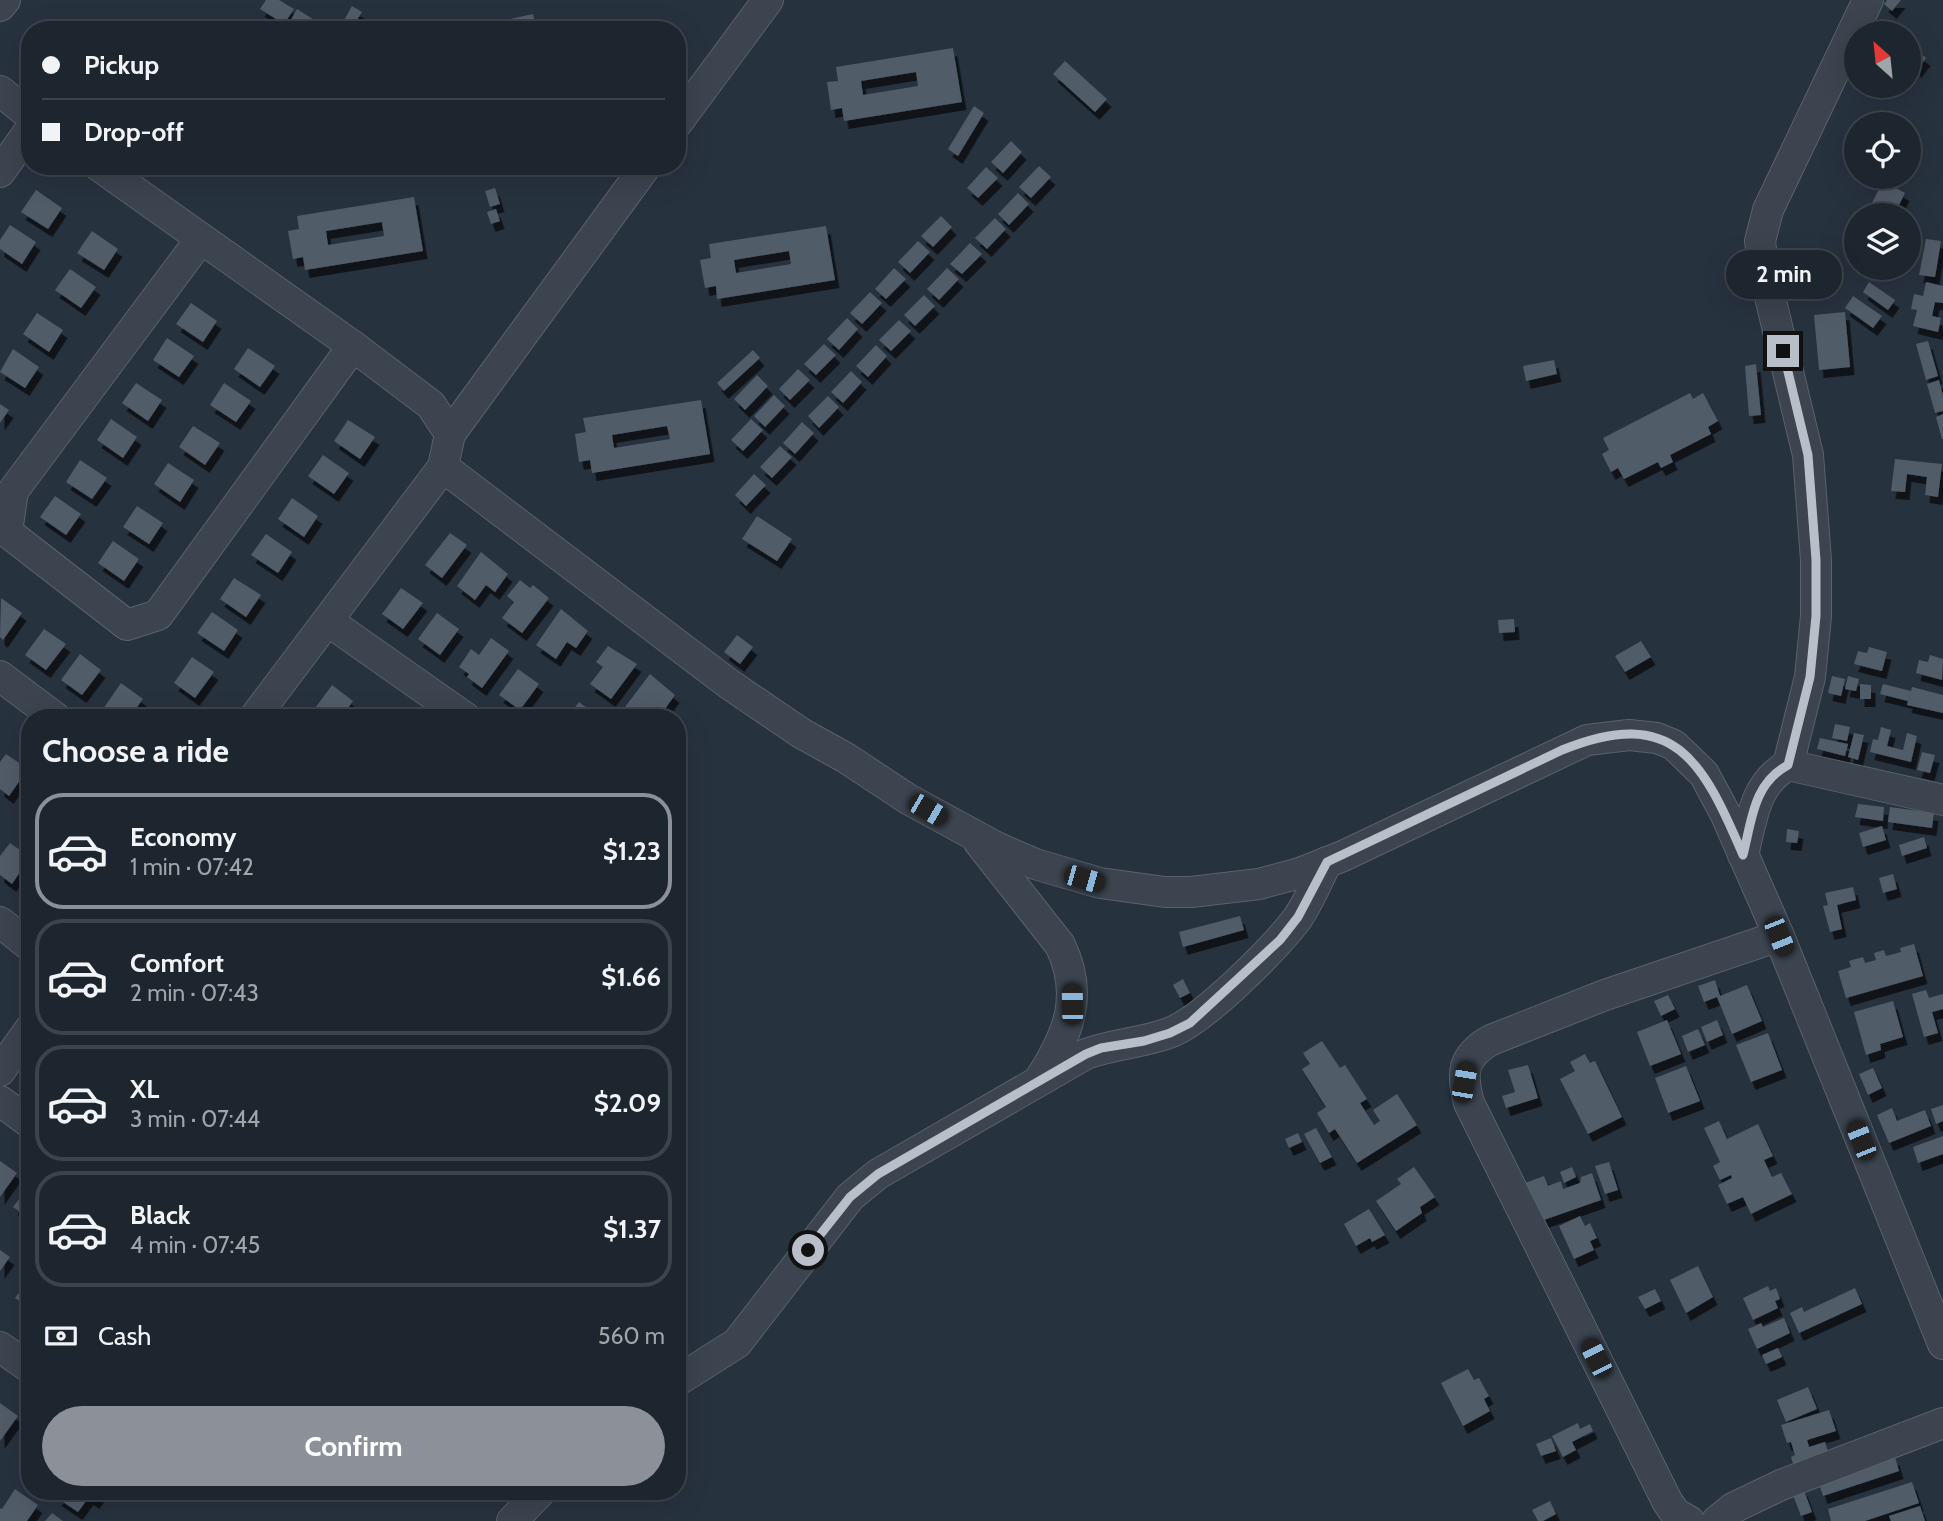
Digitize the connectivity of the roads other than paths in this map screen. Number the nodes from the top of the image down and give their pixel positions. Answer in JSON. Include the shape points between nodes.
{"nodes":[{"id":1,"x":5,"y":0,"type":"edge"},
{"id":2,"x":768,"y":0,"type":"edge"},
{"id":3,"x":1868,"y":0,"type":"edge"},
{"id":4,"x":0,"y":6,"type":"edge"},
{"id":5,"x":0,"y":91,"type":"edge"},
{"id":6,"x":21,"y":108,"type":"edge"},
{"id":7,"x":686,"y":111,"type":"edge"},
{"id":8,"x":21,"y":143,"type":"edge"},
{"id":9,"x":0,"y":172,"type":"edge"},
{"id":10,"x":111,"y":175,"type":"edge"},
{"id":11,"x":639,"y":175,"type":"edge"},
{"id":12,"x":200,"y":240,"type":"junction"},
{"id":13,"x":353,"y":346,"type":"junction"},
{"id":14,"x":450,"y":434,"type":"junction"},
{"id":15,"x":443,"y":467,"type":"junction"},
{"id":16,"x":328,"y":621,"type":"junction"},
{"id":17,"x":0,"y":676,"type":"edge"},
{"id":18,"x":44,"y":709,"type":"edge"},
{"id":19,"x":261,"y":709,"type":"edge"},
{"id":20,"x":453,"y":709,"type":"edge"},
{"id":21,"x":1788,"y":765,"type":"junction"},
{"id":22,"x":1943,"y":800,"type":"edge"},
{"id":23,"x":974,"y":835,"type":"junction"},
{"id":24,"x":1743,"y":855,"type":"junction"},
{"id":25,"x":1327,"y":862,"type":"junction"},
{"id":26,"x":0,"y":922,"type":"edge"},
{"id":27,"x":1779,"y":936,"type":"junction"},
{"id":28,"x":21,"y":939,"type":"edge"},
{"id":29,"x":21,"y":1042,"type":"edge"},
{"id":30,"x":0,"y":1071,"type":"edge"},
{"id":31,"x":1037,"y":1083,"type":"junction"},
{"id":32,"x":0,"y":1101,"type":"edge"},
{"id":33,"x":21,"y":1116,"type":"edge"},
{"id":34,"x":1943,"y":1344,"type":"edge"},
{"id":35,"x":0,"y":1347,"type":"edge"},
{"id":36,"x":21,"y":1362,"type":"edge"},
{"id":37,"x":686,"y":1375,"type":"edge"},
{"id":38,"x":1943,"y":1423,"type":"edge"},
{"id":39,"x":532,"y":1500,"type":"edge"},
{"id":40,"x":512,"y":1521,"type":"edge"},
{"id":41,"x":1689,"y":1521,"type":"edge"},
{"id":42,"x":1717,"y":1521,"type":"edge"}],
"edges":[{"from":1,"to":4,"type":"street"},
{"from":2,"to":7,"type":"street"},
{"from":3,"to":21,"type":"street","via":[[1768,210],[1760,241],[1808,455],[1816,560],[1810,677]]},
{"from":5,"to":6,"type":"street"},
{"from":8,"to":9,"type":"street"},
{"from":10,"to":12,"type":"street"},
{"from":11,"to":14,"type":"street"},
{"from":12,"to":13,"type":"street"},
{"from":12,"to":13,"type":"street","via":[[13,491],[7,532],[127,625],[158,615]]},
{"from":13,"to":14,"type":"street","via":[[431,405]]},
{"from":14,"to":15,"type":"street"},
{"from":15,"to":16,"type":"street"},
{"from":15,"to":23,"type":"street","via":[[729,684],[908,799]]},
{"from":16,"to":19,"type":"street"},
{"from":16,"to":20,"type":"street"},
{"from":17,"to":18,"type":"street"},
{"from":21,"to":22,"type":"street"},
{"from":21,"to":24,"type":"street","via":[[1776,771],[1760,792]]},
{"from":23,"to":25,"type":"street","via":[[1068,874],[1165,892],[1259,884]]},
{"from":23,"to":31,"type":"street","via":[[1059,945],[1072,978],[1072,1004],[1060,1047]]},
{"from":24,"to":25,"type":"street","via":[[1704,774],[1689,757],[1657,738],[1629,735],[1587,740],[1562,750]]},
{"from":24,"to":27,"type":"street"},
{"from":25,"to":31,"type":"street","via":[[1286,932],[1190,1023],[1144,1041],[1101,1048]]},
{"from":26,"to":28,"type":"street"},
{"from":27,"to":34,"type":"street"},
{"from":27,"to":41,"type":"street","via":[[1605,995],[1491,1040],[1470,1055],[1464,1082],[1469,1103],[1667,1500],[1675,1513]]},
{"from":29,"to":30,"type":"street"},
{"from":31,"to":37,"type":"street","via":[[862,1186],[737,1342]]},
{"from":32,"to":33,"type":"street"},
{"from":35,"to":36,"type":"street"},
{"from":38,"to":42,"type":"street","via":[[1781,1485]]},
{"from":39,"to":40,"type":"street"}]}
